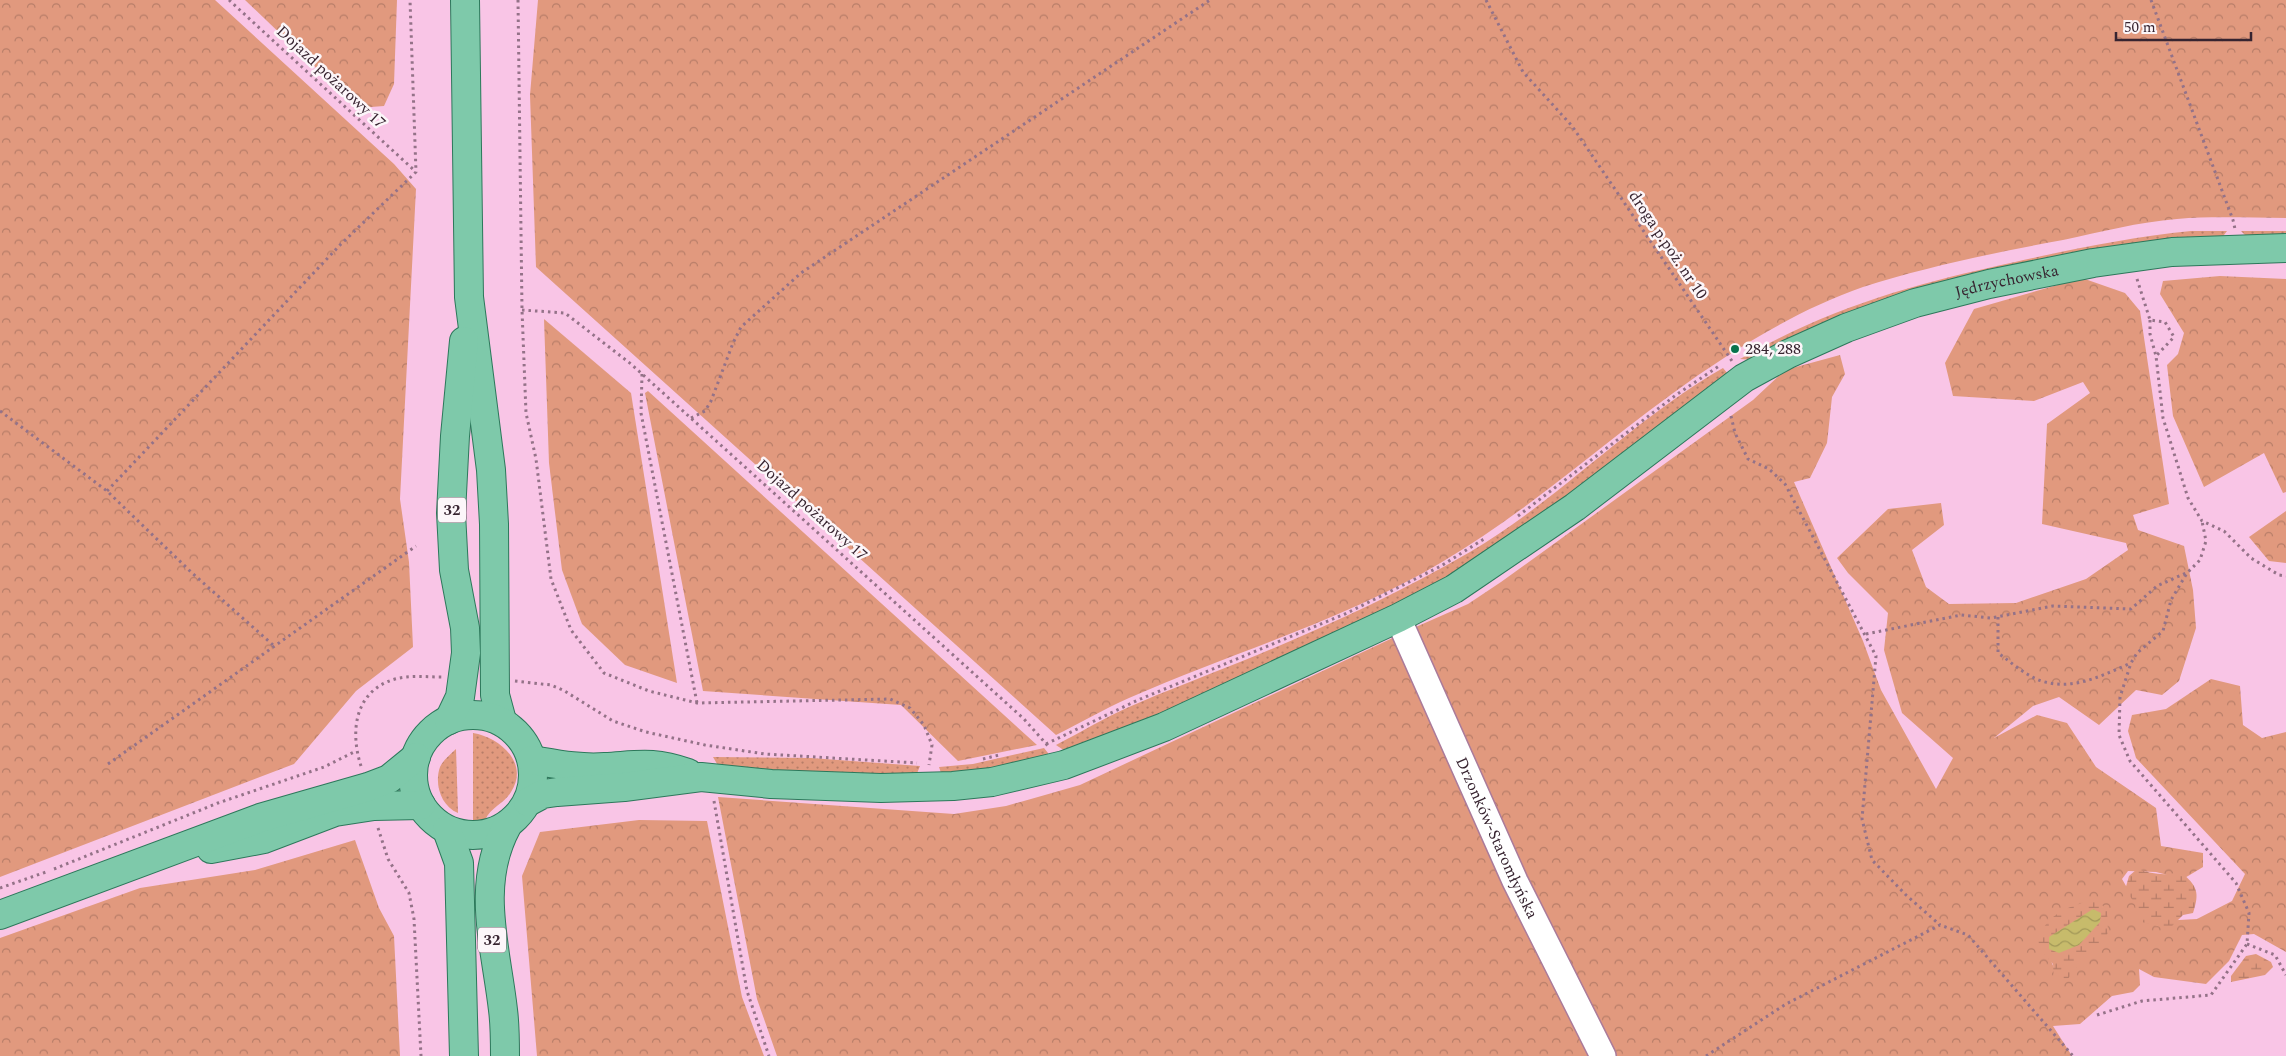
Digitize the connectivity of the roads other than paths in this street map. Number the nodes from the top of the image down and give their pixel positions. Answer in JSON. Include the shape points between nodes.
{"nodes":[{"id":1,"x":465,"y":0,"type":"edge"},
{"id":2,"x":2286,"y":248,"type":"edge"},
{"id":3,"x":470,"y":297,"type":"junction"},
{"id":4,"x":1398,"y":618,"type":"junction"},
{"id":5,"x":449,"y":720,"type":"junction"},
{"id":6,"x":502,"y":721,"type":"junction"},
{"id":7,"x":416,"y":757,"type":"junction"},
{"id":8,"x":532,"y":760,"type":"junction"},
{"id":9,"x":705,"y":777,"type":"junction"},
{"id":10,"x":371,"y":797,"type":"junction"},
{"id":11,"x":528,"y":802,"type":"junction"},
{"id":12,"x":421,"y":805,"type":"junction"},
{"id":13,"x":507,"y":826,"type":"junction"},
{"id":14,"x":447,"y":830,"type":"junction"},
{"id":15,"x":0,"y":915,"type":"edge"},
{"id":16,"x":464,"y":1056,"type":"edge"},
{"id":17,"x":505,"y":1056,"type":"edge"},
{"id":18,"x":1603,"y":1056,"type":"edge"}],
"edges":[{"from":1,"to":3,"type":"main road","number":"32"},
{"from":2,"to":4,"type":"main road","name":"Jędrzychowska","via":[[2172,252],[2130,257],[1989,284],[1915,303],[1846,328],[1788,354],[1734,371],[1575,507],[1454,589]]},
{"from":3,"to":5,"type":"main road","number":"32","via":[[456,420],[452,504],[454,570],[465,628],[466,653],[460,697]]},
{"from":3,"to":6,"type":"main road","number":"32","via":[[490,470],[494,524],[495,695]]},
{"from":4,"to":9,"type":"main road","name":"Jędrzychowska","via":[[1164,727],[1064,765],[992,782],[931,771],[770,784]]},
{"from":4,"to":18,"type":"lane","name":"Drzonków-Staromłyńska","via":[[1514,881]]},
{"from":5,"to":6,"type":"main road","number":"32","via":[[475,715]]},
{"from":5,"to":7,"type":"main road","number":"32","via":[[434,729]]},
{"from":6,"to":8,"type":"main road","number":"32","via":[[526,744]]},
{"from":7,"to":10,"type":"main road"},
{"from":7,"to":12,"type":"main road","number":"32","via":[[414,787]]},
{"from":8,"to":9,"type":"main road","via":[[568,767],[656,764]]},
{"from":8,"to":11,"type":"main road","number":"32","via":[[533,787]]},
{"from":9,"to":11,"type":"main road","via":[[557,792]]},
{"from":10,"to":12,"type":"main road"},
{"from":10,"to":15,"type":"main road","via":[[264,839],[165,854]]},
{"from":11,"to":13,"type":"main road","number":"32"},
{"from":12,"to":14,"type":"main road","number":"32"},
{"from":13,"to":14,"type":"main road","number":"32","via":[[476,836]]},
{"from":13,"to":17,"type":"main road","number":"32","via":[[492,860],[490,882],[492,941],[503,1009]]},
{"from":14,"to":16,"type":"main road","number":"32","via":[[460,863]]}]}
